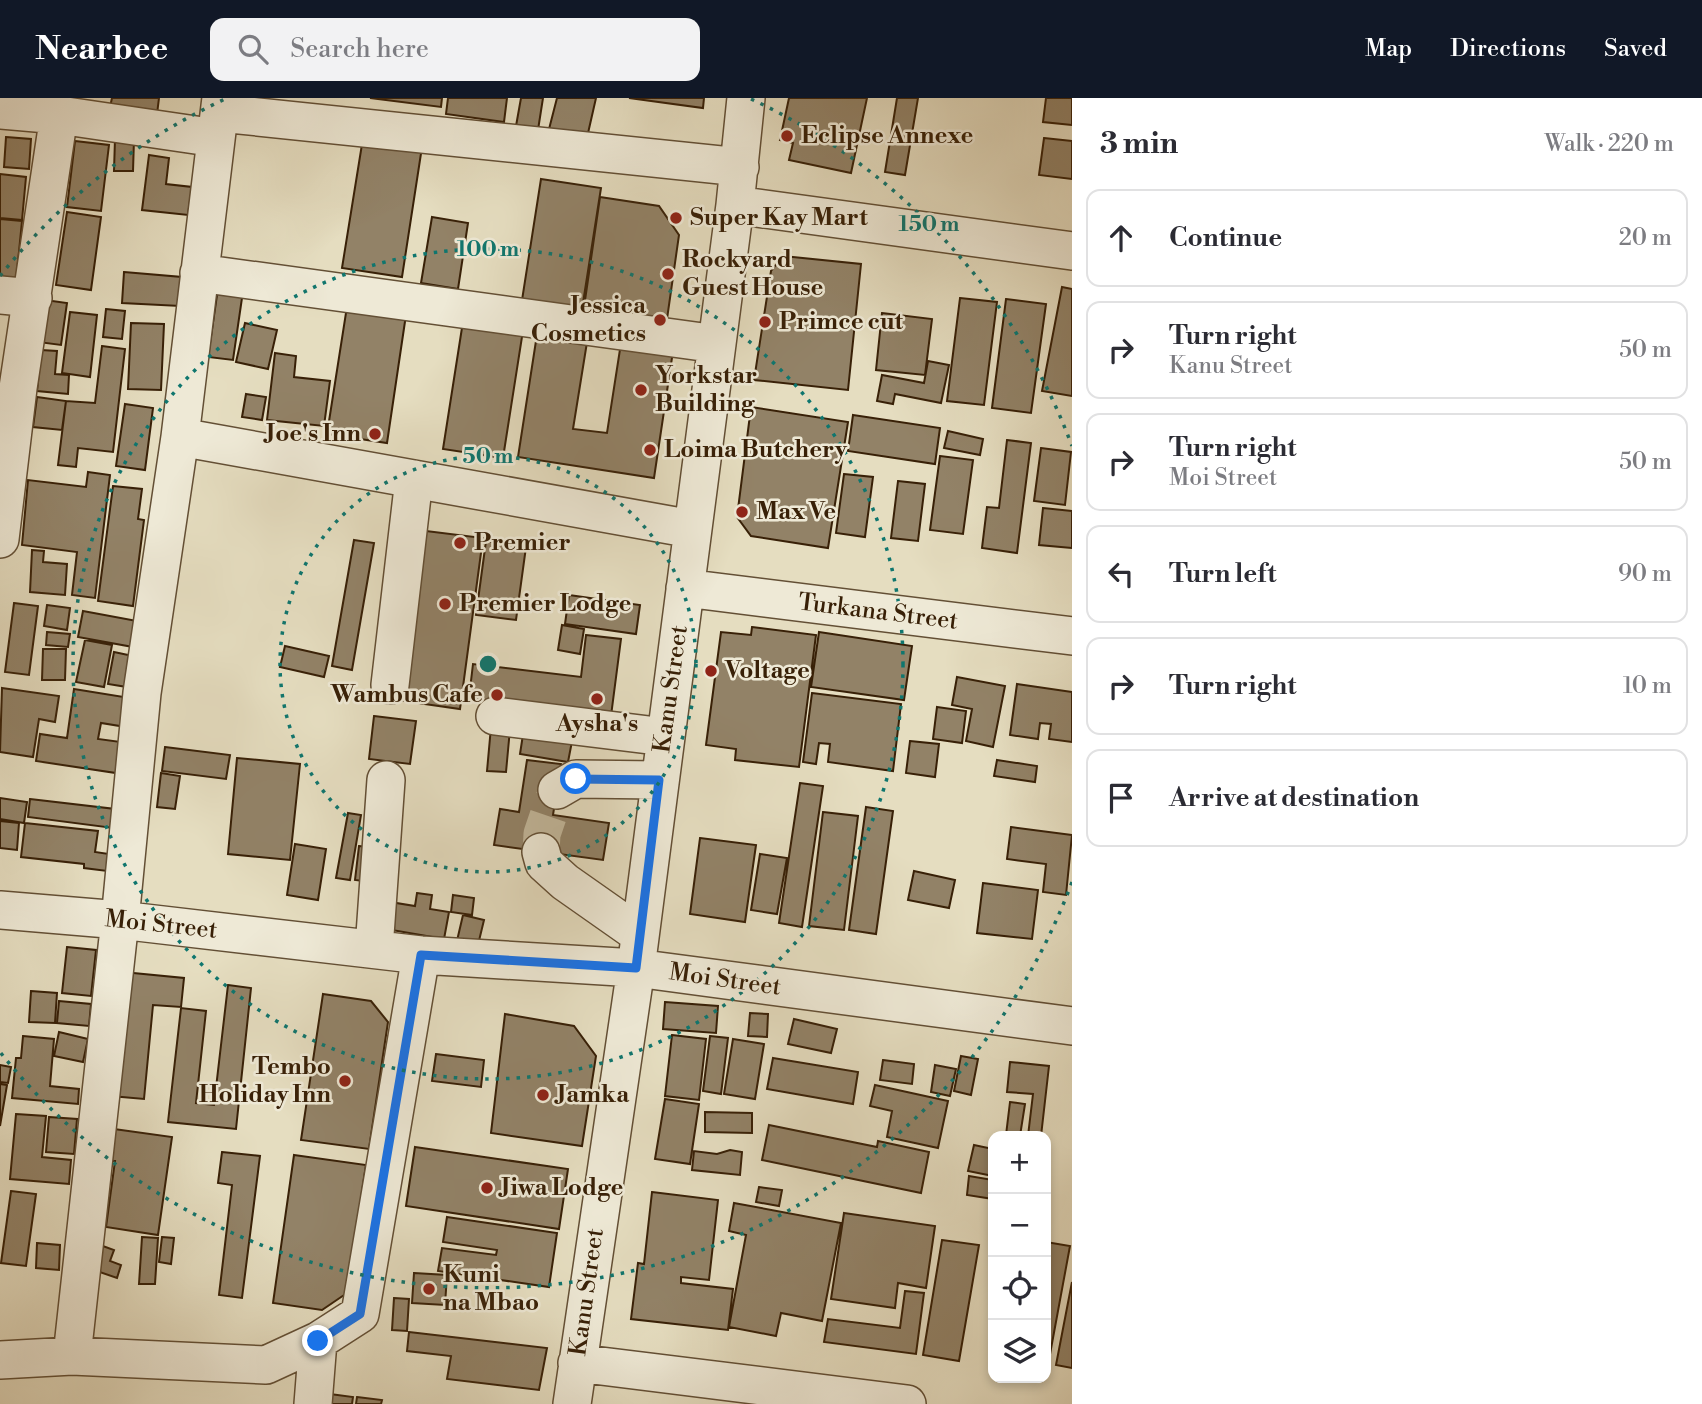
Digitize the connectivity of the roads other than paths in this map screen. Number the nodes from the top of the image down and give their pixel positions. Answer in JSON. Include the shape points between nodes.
{"nodes":[{"id":1,"x":746,"y":98,"type":"edge"},
{"id":2,"x":0,"y":110,"type":"edge"},
{"id":3,"x":60,"y":115,"type":"junction"},
{"id":4,"x":219,"y":116,"type":"edge"},
{"id":5,"x":740,"y":167,"type":"junction"},
{"id":6,"x":735,"y":205,"type":"junction"},
{"id":7,"x":1072,"y":251,"type":"edge"},
{"id":8,"x":200,"y":273,"type":"junction"},
{"id":9,"x":17,"y":297,"type":"edge"},
{"id":10,"x":716,"y":344,"type":"junction"},
{"id":11,"x":180,"y":437,"type":"junction"},
{"id":12,"x":414,"y":479,"type":"junction"},
{"id":13,"x":692,"y":529,"type":"junction"},
{"id":14,"x":0,"y":539,"type":"edge"},
{"id":15,"x":685,"y":588,"type":"junction"},
{"id":16,"x":1072,"y":636,"type":"edge"},
{"id":17,"x":390,"y":685,"type":"dead end"},
{"id":18,"x":495,"y":716,"type":"dead end"},
{"id":19,"x":665,"y":737,"type":"junction"},
{"id":20,"x":386,"y":780,"type":"dead end"},
{"id":21,"x":659,"y":780,"type":"junction"},
{"id":22,"x":557,"y":790,"type":"dead end"},
{"id":23,"x":541,"y":852,"type":"dead end"},
{"id":24,"x":0,"y":910,"type":"edge"},
{"id":25,"x":120,"y":920,"type":"junction"},
{"id":26,"x":374,"y":949,"type":"junction"},
{"id":27,"x":637,"y":951,"type":"junction"},
{"id":28,"x":421,"y":955,"type":"junction"},
{"id":29,"x":1072,"y":1026,"type":"edge"},
{"id":30,"x":318,"y":1341,"type":"junction"},
{"id":31,"x":72,"y":1356,"type":"junction"},
{"id":32,"x":0,"y":1360,"type":"edge"},
{"id":33,"x":577,"y":1363,"type":"junction"},
{"id":34,"x":313,"y":1404,"type":"edge"},
{"id":35,"x":572,"y":1404,"type":"edge"},
{"id":36,"x":907,"y":1404,"type":"edge"}],
"edges":[{"from":1,"to":5,"type":"street","name":"Kanu Street"},
{"from":2,"to":3,"type":"street"},
{"from":3,"to":4,"type":"street"},
{"from":3,"to":9,"type":"street"},
{"from":4,"to":5,"type":"street"},
{"from":4,"to":8,"type":"street"},
{"from":5,"to":6,"type":"street","name":"Kanu Street"},
{"from":6,"to":7,"type":"street"},
{"from":6,"to":10,"type":"street","name":"Kanu Street"},
{"from":8,"to":10,"type":"street"},
{"from":8,"to":11,"type":"street"},
{"from":9,"to":14,"type":"street","via":[[18,388]]},
{"from":10,"to":13,"type":"street","name":"Kanu Street"},
{"from":11,"to":12,"type":"street"},
{"from":11,"to":25,"type":"street","via":[[142,694]]},
{"from":12,"to":13,"type":"street"},
{"from":12,"to":17,"type":"street"},
{"from":13,"to":15,"type":"street","name":"Kanu Street"},
{"from":15,"to":16,"type":"street","name":"Turkana Street"},
{"from":15,"to":19,"type":"street","name":"Kanu Street"},
{"from":18,"to":19,"type":"street"},
{"from":19,"to":21,"type":"street","name":"Kanu Street"},
{"from":20,"to":26,"type":"street"},
{"from":21,"to":22,"type":"street","via":[[576,779]]},
{"from":21,"to":27,"type":"street","name":"Kanu Street"},
{"from":23,"to":27,"type":"street","via":[[544,863]]},
{"from":24,"to":25,"type":"street","name":"Moi Street"},
{"from":25,"to":26,"type":"street","name":"Moi Street"},
{"from":25,"to":31,"type":"street"},
{"from":26,"to":28,"type":"street","name":"Moi Street"},
{"from":27,"to":28,"type":"street","name":"Moi Street"},
{"from":27,"to":29,"type":"street","name":"Moi Street"},
{"from":27,"to":33,"type":"street","name":"Kanu Street"},
{"from":28,"to":30,"type":"street","via":[[360,1314]]},
{"from":30,"to":31,"type":"street","via":[[266,1365]]},
{"from":30,"to":34,"type":"street"},
{"from":31,"to":32,"type":"street"},
{"from":33,"to":35,"type":"street","name":"Kanu Street"},
{"from":33,"to":36,"type":"street"}]}
